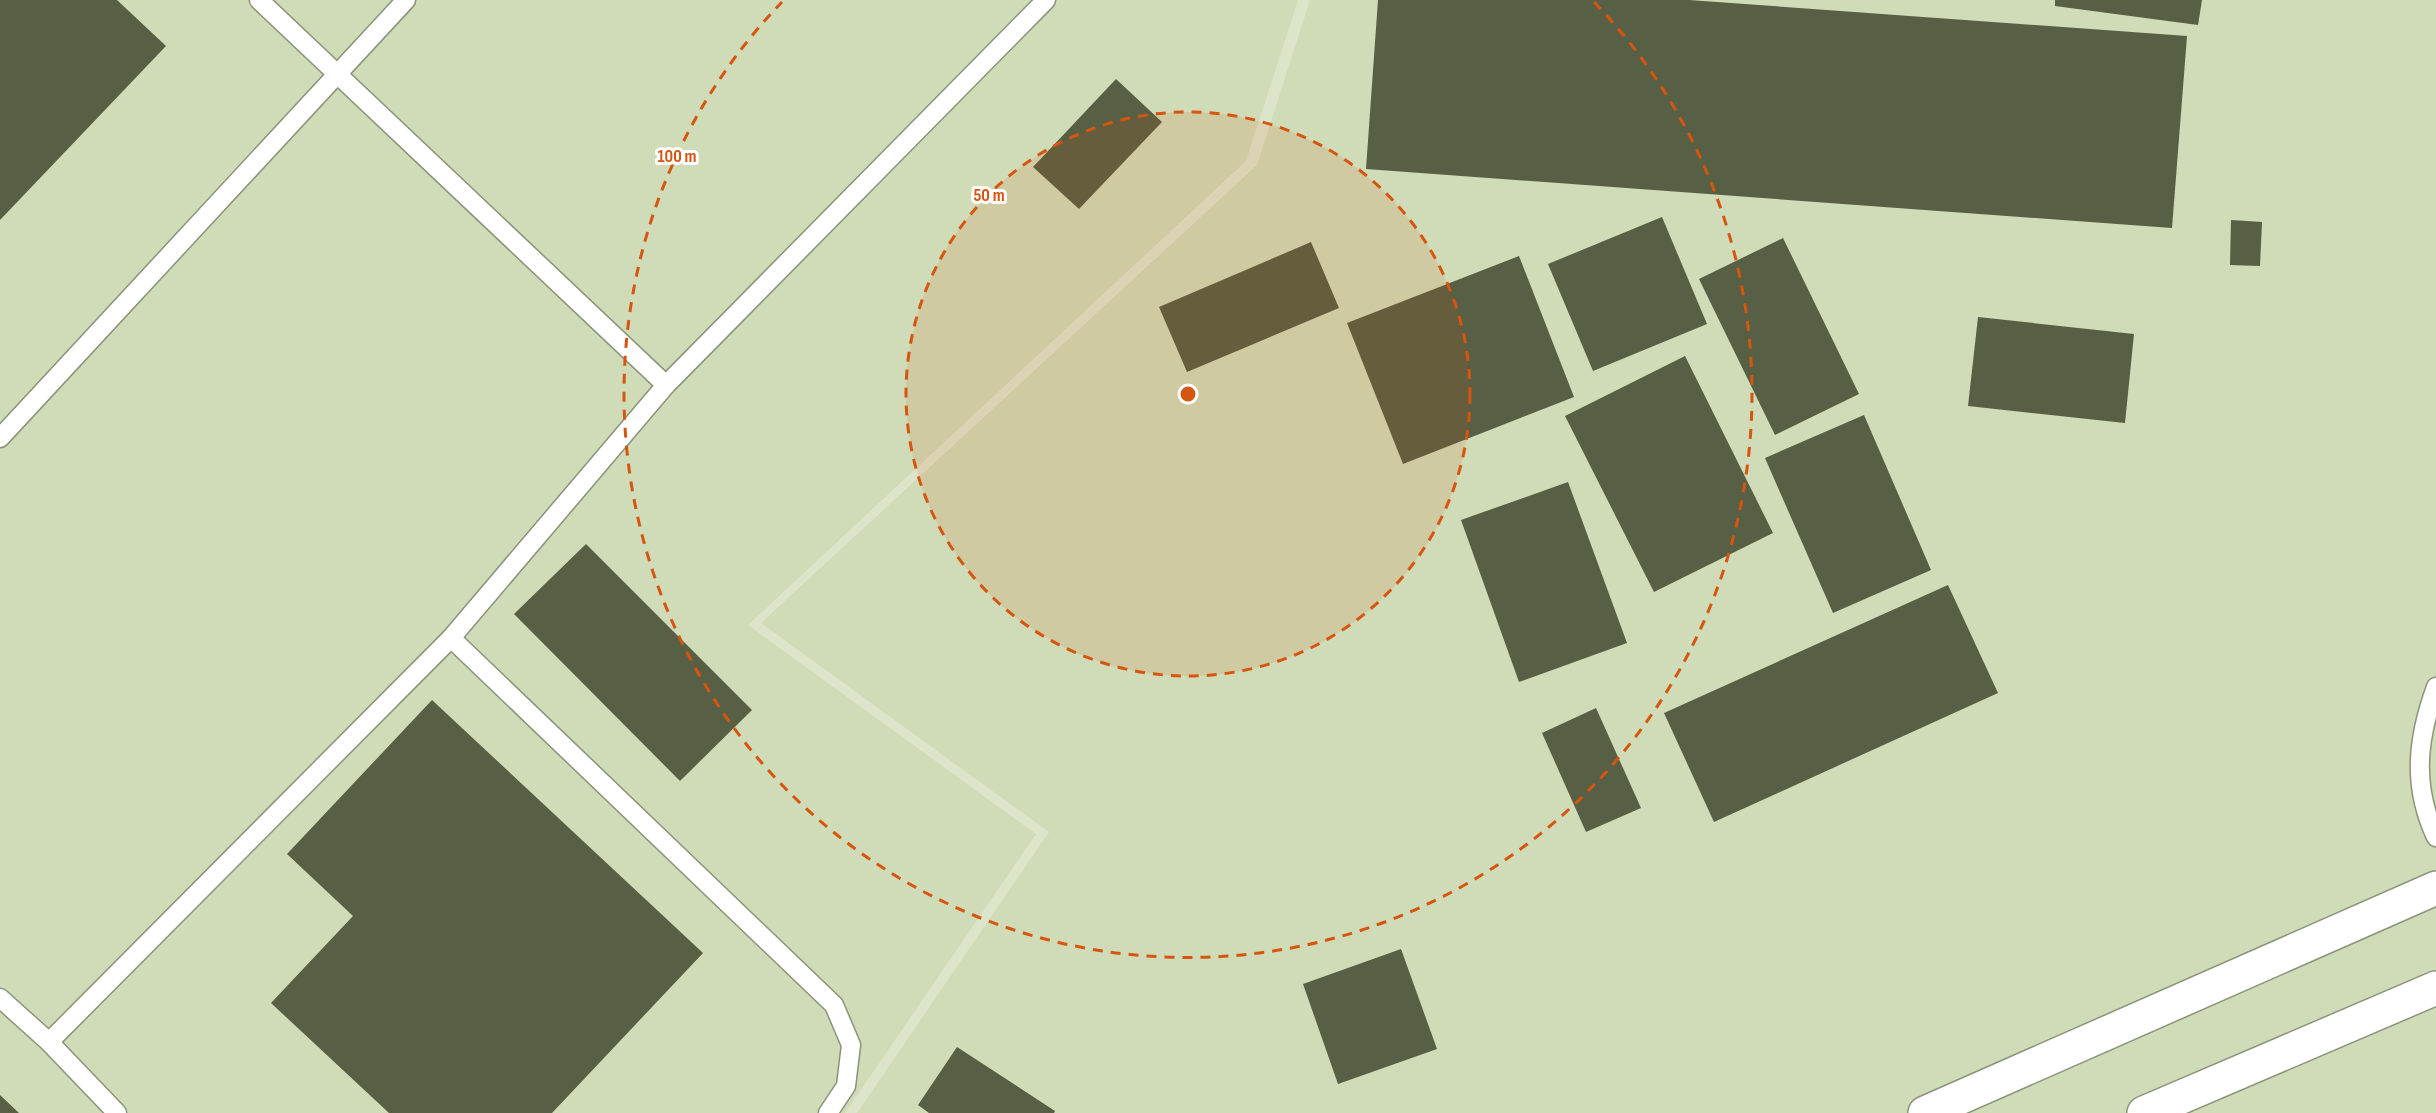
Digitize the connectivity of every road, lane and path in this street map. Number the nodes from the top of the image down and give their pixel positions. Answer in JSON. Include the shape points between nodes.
{"nodes":[{"id":1,"x":259,"y":0,"type":"edge"},
{"id":2,"x":406,"y":0,"type":"edge"},
{"id":3,"x":1046,"y":0,"type":"edge"},
{"id":4,"x":336,"y":73,"type":"junction"},
{"id":5,"x":666,"y":385,"type":"junction"},
{"id":6,"x":0,"y":438,"type":"edge"},
{"id":7,"x":451,"y":638,"type":"junction"},
{"id":8,"x":2435,"y":694,"type":"edge"},
{"id":9,"x":2436,"y":837,"type":"edge"},
{"id":10,"x":2436,"y":888,"type":"edge"},
{"id":11,"x":2436,"y":988,"type":"edge"},
{"id":12,"x":0,"y":998,"type":"edge"},
{"id":13,"x":49,"y":1042,"type":"junction"},
{"id":14,"x":117,"y":1113,"type":"edge"},
{"id":15,"x":828,"y":1113,"type":"edge"},
{"id":16,"x":1925,"y":1113,"type":"edge"},
{"id":17,"x":2144,"y":1113,"type":"edge"}],
"edges":[{"from":1,"to":4,"type":"lane"},
{"from":2,"to":4,"type":"lane"},
{"from":3,"to":5,"type":"lane"},
{"from":4,"to":5,"type":"lane"},
{"from":4,"to":6,"type":"lane"},
{"from":5,"to":7,"type":"lane"},
{"from":7,"to":13,"type":"lane"},
{"from":7,"to":15,"type":"lane","via":[[834,1005],[851,1045],[846,1086]]},
{"from":8,"to":9,"type":"lane","via":[[2418,767],[2420,795]]},
{"from":10,"to":16,"type":"main road"},
{"from":11,"to":17,"type":"main road"},
{"from":12,"to":13,"type":"lane"},
{"from":13,"to":14,"type":"lane"}]}
